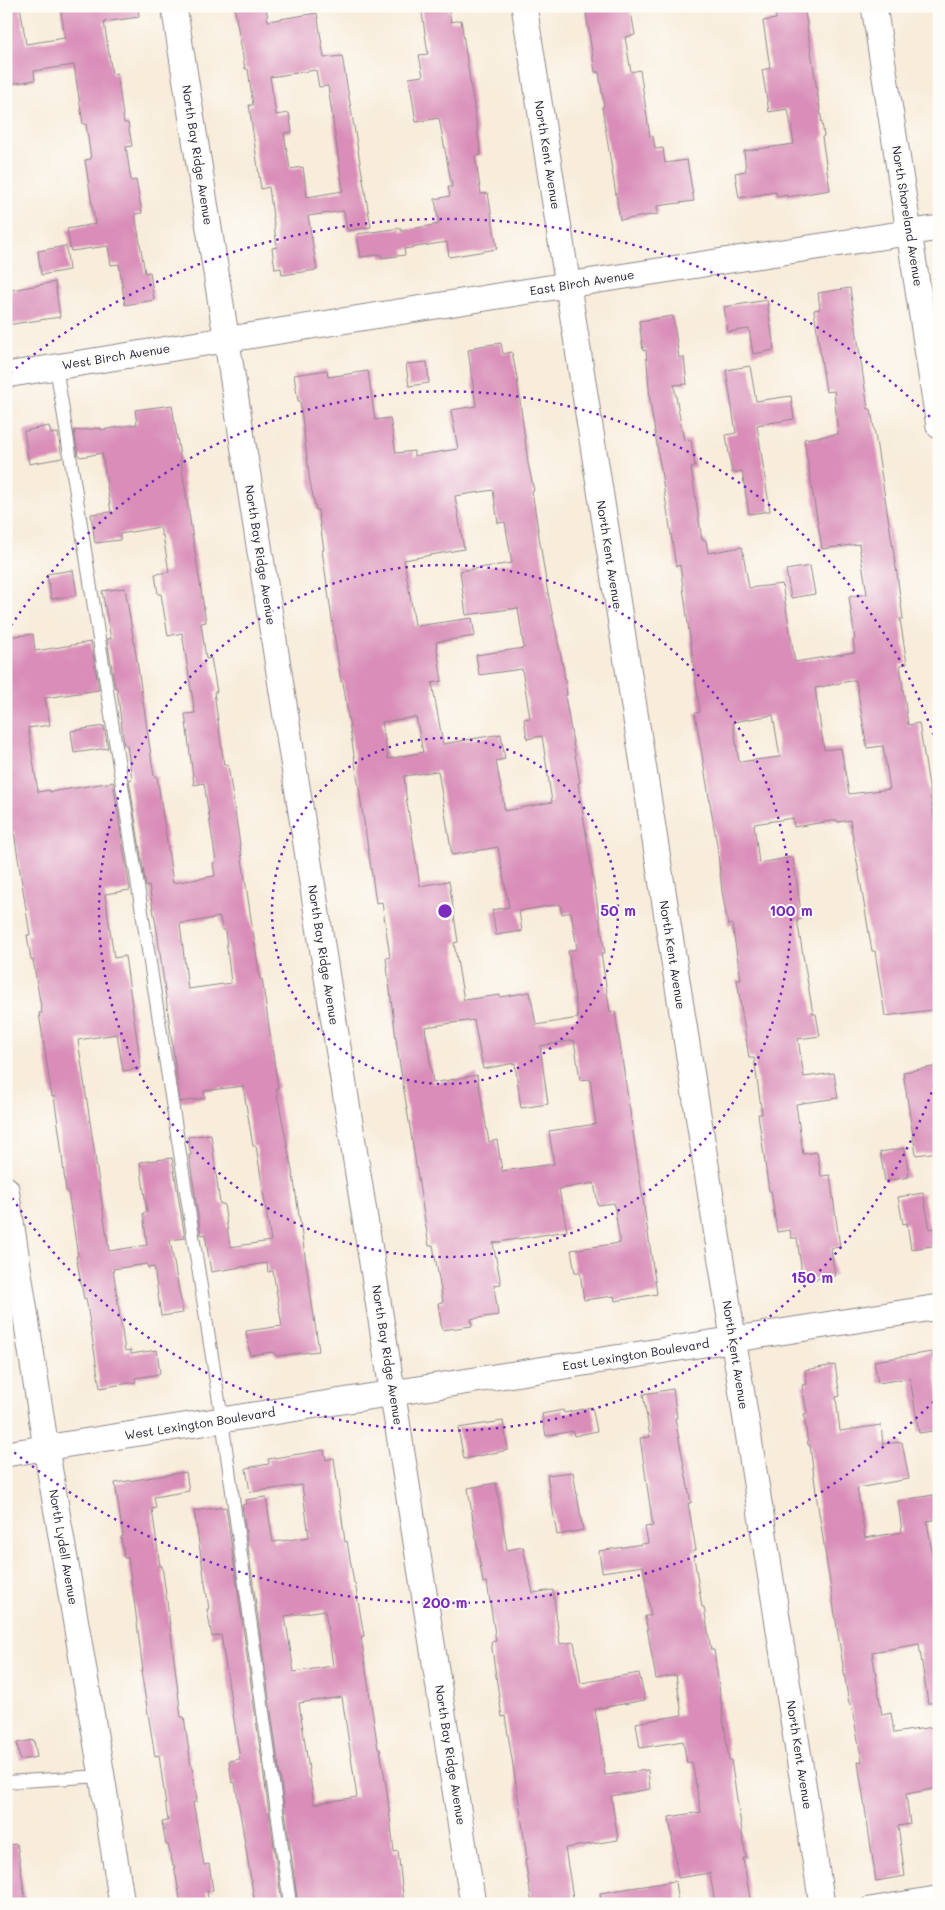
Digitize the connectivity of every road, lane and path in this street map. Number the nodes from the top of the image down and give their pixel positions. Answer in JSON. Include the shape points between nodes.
{"nodes":[{"id":1,"x":174,"y":6,"type":"edge"},
{"id":2,"x":524,"y":6,"type":"edge"},
{"id":3,"x":874,"y":6,"type":"edge"},
{"id":4,"x":939,"y":228,"type":"edge"},
{"id":5,"x":909,"y":232,"type":"junction"},
{"id":6,"x":567,"y":285,"type":"junction"},
{"id":7,"x":226,"y":339,"type":"junction"},
{"id":8,"x":56,"y":366,"type":"junction"},
{"id":9,"x":6,"y":375,"type":"edge"},
{"id":10,"x":939,"y":426,"type":"edge"},
{"id":11,"x":6,"y":1189,"type":"edge"},
{"id":12,"x":939,"y":1307,"type":"edge"},
{"id":13,"x":733,"y":1340,"type":"junction"},
{"id":14,"x":393,"y":1394,"type":"junction"},
{"id":15,"x":222,"y":1420,"type":"junction"},
{"id":16,"x":46,"y":1448,"type":"junction"},
{"id":17,"x":6,"y":1454,"type":"edge"},
{"id":18,"x":102,"y":1776,"type":"junction"},
{"id":19,"x":6,"y":1782,"type":"edge"},
{"id":20,"x":939,"y":1892,"type":"edge"},
{"id":21,"x":122,"y":1904,"type":"edge"},
{"id":22,"x":290,"y":1904,"type":"edge"},
{"id":23,"x":473,"y":1904,"type":"edge"},
{"id":24,"x":822,"y":1904,"type":"edge"},
{"id":25,"x":867,"y":1904,"type":"edge"}],
"edges":[{"from":1,"to":7,"type":"street","name":"North Bay Ridge Avenue"},
{"from":2,"to":6,"type":"street","name":"North Kent Avenue"},
{"from":3,"to":5,"type":"street","name":"North Shoreland Avenue"},
{"from":4,"to":5,"type":"street","name":"East Birch Avenue"},
{"from":5,"to":6,"type":"street","name":"East Birch Avenue"},
{"from":5,"to":10,"type":"street","name":"North Shoreland Avenue"},
{"from":6,"to":7,"type":"street","name":"East Birch Avenue"},
{"from":6,"to":13,"type":"street","name":"North Kent Avenue"},
{"from":7,"to":8,"type":"street","name":"West Birch Avenue"},
{"from":7,"to":14,"type":"street","name":"North Bay Ridge Avenue"},
{"from":8,"to":9,"type":"street","name":"West Birch Avenue"},
{"from":8,"to":15,"type":"lane"},
{"from":11,"to":16,"type":"street","name":"North Lydell Avenue"},
{"from":12,"to":13,"type":"street","name":"East Lexington Boulevard"},
{"from":13,"to":14,"type":"street","name":"East Lexington Boulevard"},
{"from":13,"to":24,"type":"street","name":"North Kent Avenue"},
{"from":14,"to":15,"type":"street","name":"West Lexington Boulevard"},
{"from":14,"to":23,"type":"street","name":"North Bay Ridge Avenue"},
{"from":15,"to":16,"type":"street","name":"West Lexington Boulevard"},
{"from":15,"to":22,"type":"lane"},
{"from":16,"to":17,"type":"street","name":"West Lexington Boulevard"},
{"from":16,"to":18,"type":"street","name":"North Lydell Avenue"},
{"from":18,"to":19,"type":"lane"},
{"from":18,"to":21,"type":"street","name":"North Lydell Avenue"},
{"from":20,"to":25,"type":"lane"}]}
